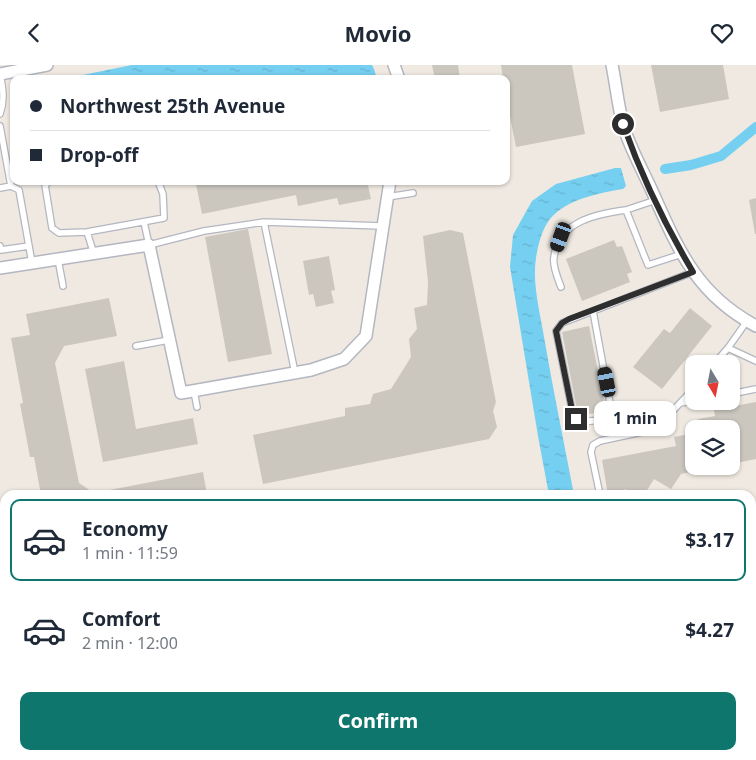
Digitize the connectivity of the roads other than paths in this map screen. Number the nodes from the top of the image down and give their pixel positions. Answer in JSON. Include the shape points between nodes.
{"nodes":[{"id":1,"x":47,"y":65,"type":"edge"},
{"id":2,"x":612,"y":65,"type":"edge"},
{"id":3,"x":0,"y":74,"type":"edge"},
{"id":4,"x":0,"y":114,"type":"edge"},
{"id":5,"x":0,"y":126,"type":"edge"},
{"id":6,"x":10,"y":181,"type":"edge"},
{"id":7,"x":45,"y":185,"type":"edge"},
{"id":8,"x":160,"y":185,"type":"edge"},
{"id":9,"x":389,"y":185,"type":"edge"},
{"id":10,"x":11,"y":186,"type":"joint"},
{"id":11,"x":0,"y":188,"type":"edge"},
{"id":12,"x":413,"y":193,"type":"dead end"},
{"id":13,"x":387,"y":197,"type":"junction"},
{"id":14,"x":656,"y":200,"type":"junction"},
{"id":15,"x":626,"y":210,"type":"junction"},
{"id":16,"x":144,"y":222,"type":"junction"},
{"id":17,"x":264,"y":222,"type":"junction"},
{"id":18,"x":382,"y":227,"type":"junction"},
{"id":19,"x":87,"y":232,"type":"junction"},
{"id":20,"x":29,"y":245,"type":"junction"},
{"id":21,"x":149,"y":245,"type":"junction"},
{"id":22,"x":0,"y":249,"type":"edge"},
{"id":23,"x":94,"y":254,"type":"junction"},
{"id":24,"x":682,"y":254,"type":"junction"},
{"id":25,"x":58,"y":259,"type":"junction"},
{"id":26,"x":32,"y":263,"type":"junction"},
{"id":27,"x":0,"y":268,"type":"edge"},
{"id":28,"x":693,"y":272,"type":"junction"},
{"id":29,"x":63,"y":286,"type":"dead end"},
{"id":30,"x":561,"y":287,"type":"dead end"},
{"id":31,"x":593,"y":311,"type":"junction"},
{"id":32,"x":751,"y":323,"type":"edge"},
{"id":33,"x":169,"y":340,"type":"junction"},
{"id":34,"x":136,"y":346,"type":"dead end"},
{"id":35,"x":728,"y":348,"type":"junction"},
{"id":36,"x":722,"y":355,"type":"edge"},
{"id":37,"x":756,"y":361,"type":"edge"},
{"id":38,"x":295,"y":373,"type":"junction"},
{"id":39,"x":756,"y":389,"type":"edge"},
{"id":40,"x":194,"y":391,"type":"junction"},
{"id":41,"x":740,"y":392,"type":"edge"},
{"id":42,"x":685,"y":398,"type":"edge"},
{"id":43,"x":685,"y":402,"type":"edge"},
{"id":44,"x":680,"y":403,"type":"junction"},
{"id":45,"x":197,"y":407,"type":"dead end"},
{"id":46,"x":599,"y":490,"type":"edge"}],
"edges":[{"from":1,"to":3,"type":"street"},
{"from":2,"to":14,"type":"street","via":[[623,124]]},
{"from":3,"to":4,"type":"lane","via":[[4,104]]},
{"from":5,"to":6,"type":"lane"},
{"from":7,"to":19,"type":"lane","via":[[52,228],[59,233]]},
{"from":8,"to":16,"type":"lane","via":[[164,218]]},
{"from":9,"to":13,"type":"street"},
{"from":10,"to":11,"type":"lane"},
{"from":10,"to":20,"type":"lane","via":[[19,190]]},
{"from":12,"to":13,"type":"lane"},
{"from":13,"to":18,"type":"street"},
{"from":14,"to":15,"type":"lane"},
{"from":14,"to":24,"type":"street"},
{"from":15,"to":24,"type":"lane","via":[[648,265]]},
{"from":15,"to":30,"type":"lane","via":[[578,221],[561,237],[553,258]]},
{"from":16,"to":19,"type":"lane"},
{"from":16,"to":21,"type":"lane"},
{"from":17,"to":18,"type":"lane"},
{"from":17,"to":21,"type":"lane","via":[[204,231]]},
{"from":17,"to":38,"type":"lane"},
{"from":18,"to":38,"type":"street","via":[[366,336],[344,359]]},
{"from":19,"to":23,"type":"lane"},
{"from":20,"to":22,"type":"lane"},
{"from":20,"to":26,"type":"lane"},
{"from":21,"to":23,"type":"street"},
{"from":21,"to":33,"type":"street"},
{"from":23,"to":25,"type":"street"},
{"from":24,"to":28,"type":"street"},
{"from":25,"to":26,"type":"street"},
{"from":25,"to":29,"type":"lane"},
{"from":26,"to":27,"type":"street"},
{"from":28,"to":31,"type":"lane"},
{"from":28,"to":32,"type":"street","via":[[719,301]]},
{"from":31,"to":31,"type":"lane","via":[[611,409],[607,416],[585,422],[576,419],[572,410],[556,331],[562,323]]},
{"from":32,"to":35,"type":"lane"},
{"from":33,"to":34,"type":"lane"},
{"from":33,"to":40,"type":"street","via":[[181,393]]},
{"from":35,"to":36,"type":"lane"},
{"from":35,"to":37,"type":"lane"},
{"from":38,"to":40,"type":"street"},
{"from":39,"to":41,"type":"lane"},
{"from":40,"to":45,"type":"lane"},
{"from":42,"to":44,"type":"lane"},
{"from":43,"to":44,"type":"lane"},
{"from":44,"to":46,"type":"lane","via":[[656,429],[593,445]]}]}
